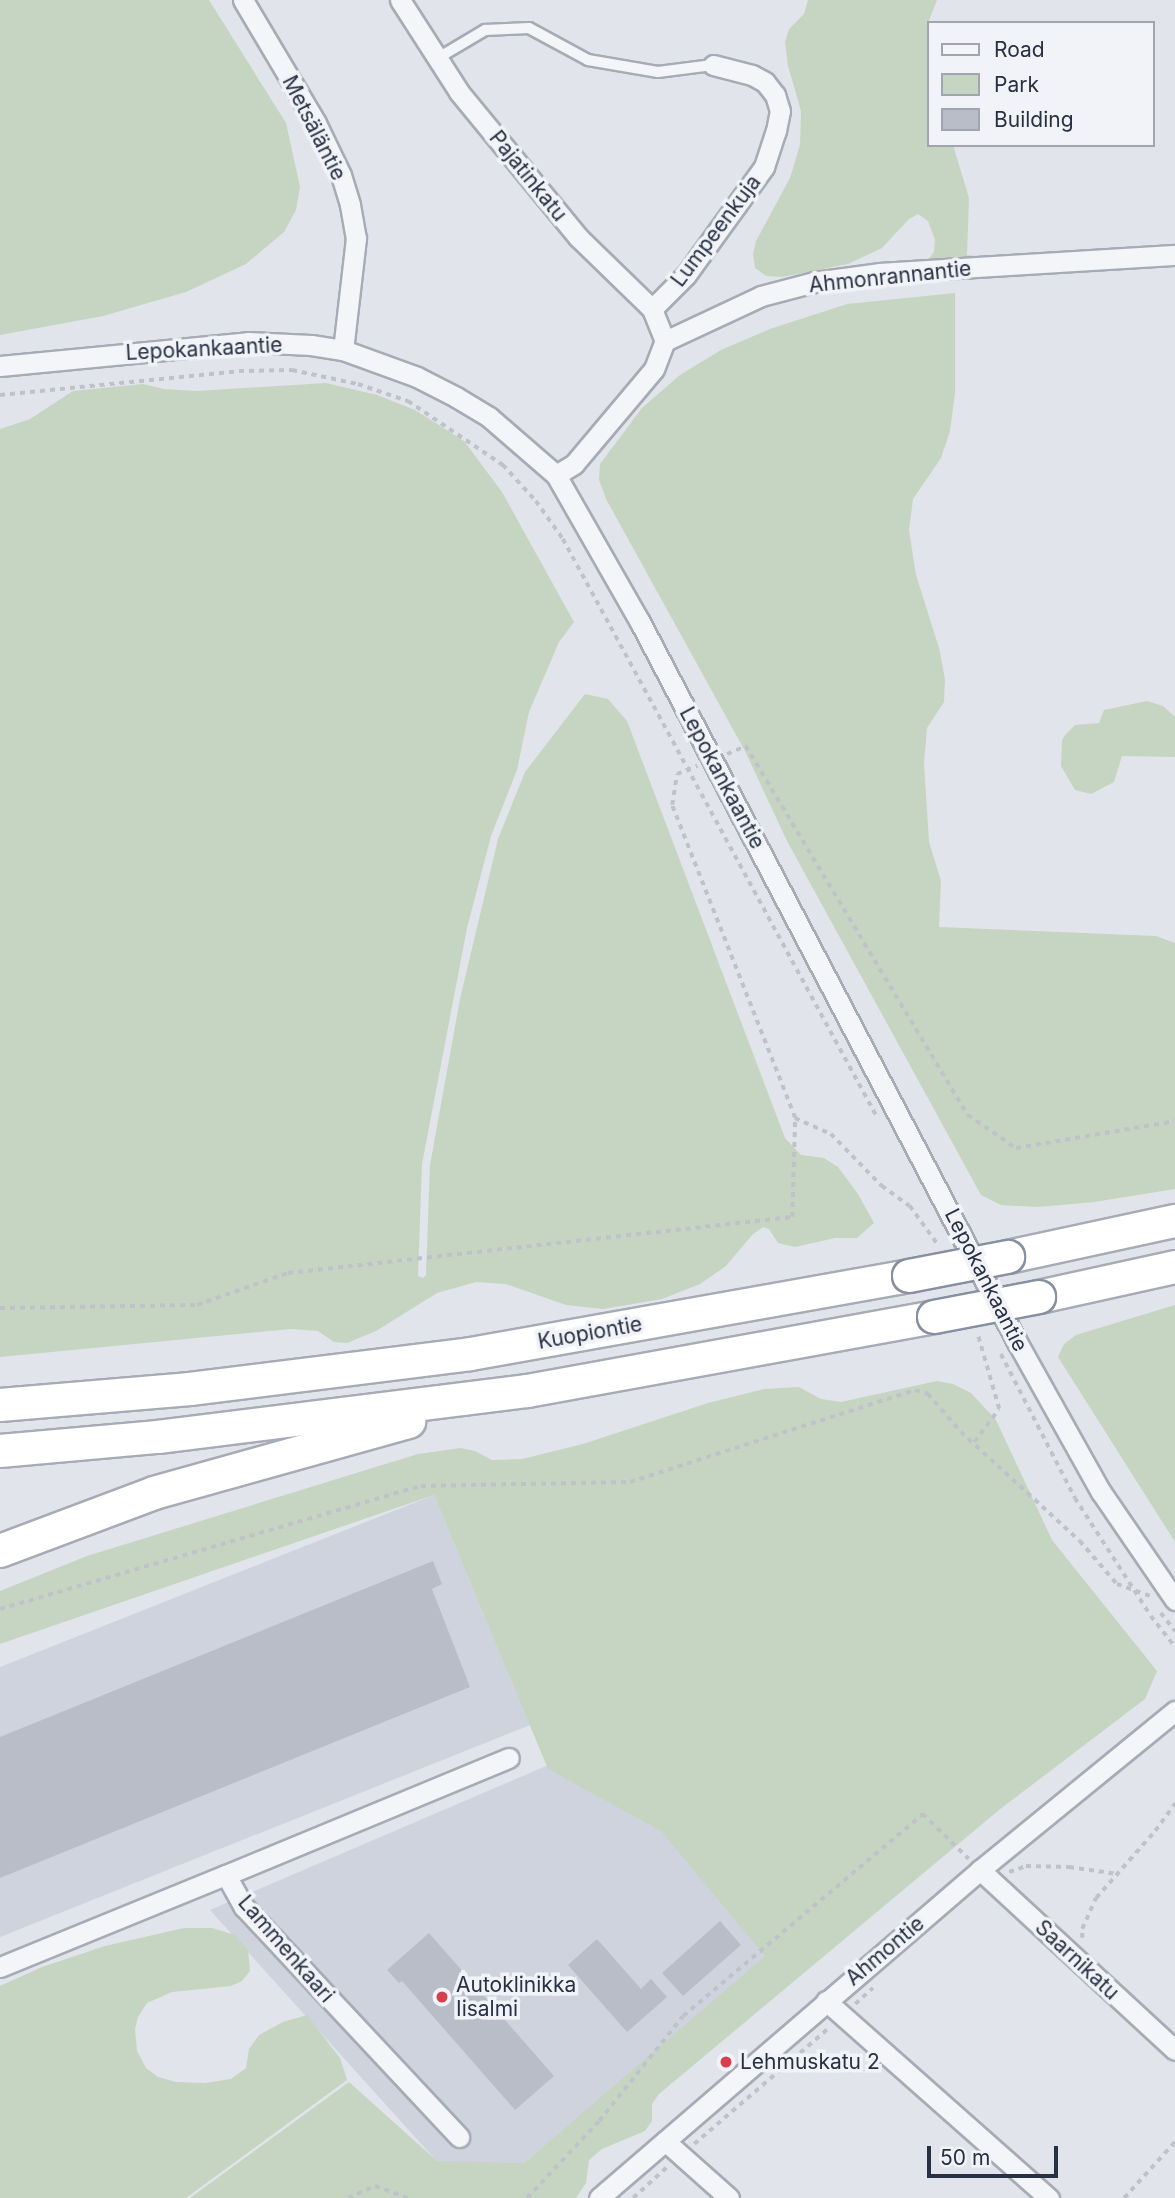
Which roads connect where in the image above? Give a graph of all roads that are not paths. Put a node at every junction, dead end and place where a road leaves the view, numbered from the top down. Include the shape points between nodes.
1 (243, 0) edge
2 (400, 0) edge
3 (438, 58) junction
4 (713, 65) joint
5 (1175, 255) edge
6 (653, 309) junction
7 (665, 341) junction
8 (343, 350) junction
9 (0, 366) edge
10 (556, 475) junction
11 (1175, 1221) edge
12 (1175, 1268) edge
13 (528, 1391) junction
14 (0, 1405) edge
15 (0, 1451) edge
16 (0, 1552) edge
17 (1175, 1600) edge
18 (1175, 1711) edge
19 (509, 1758) dead end
20 (226, 1875) junction
21 (986, 1876) junction
22 (0, 1967) edge
23 (826, 2001) junction
24 (1175, 2050) edge
25 (459, 2137) dead end
26 (665, 2141) junction
27 (599, 2198) edge
28 (729, 2198) edge
29 (1049, 2198) edge

1 - 8 street, Metsäläntie via 316,123 350,205 356,238
2 - 3 street, Pajatinkatu
3 - 4 lane via 485,30 529,28 588,60 658,72
3 - 6 street, Pajatinkatu via 459,92 578,237
4 - 6 street, Lumpeenkuja via 765,82 780,111 776,131 764,167 686,275
5 - 7 street, Ahmonrannantie via 880,273 814,282 761,296
6 - 7 street, Pajatinkatu
7 - 10 street via 654,369 575,464
8 - 9 street, Lepokankaantie via 248,342
8 - 10 street, Lepokankaantie via 456,397 489,417
10 - 17 street, Lepokankaantie via 634,611 1017,1342 1101,1492
11 - 14 highway, Kuopiontie, bridge via 909,1276 471,1354 190,1389
12 - 13 highway, bridge
13 - 15 highway via 158,1437
13 - 16 highway via 153,1493
18 - 21 street, Ahmontie
19 - 20 street
20 - 22 street, Lammenkaari
20 - 25 street, Lammenkaari via 244,1907
21 - 23 street, Ahmontie
21 - 24 street, Saarnikatu
23 - 26 street, Ahmontie
23 - 29 street
26 - 27 street, Ahmontie
26 - 28 street

